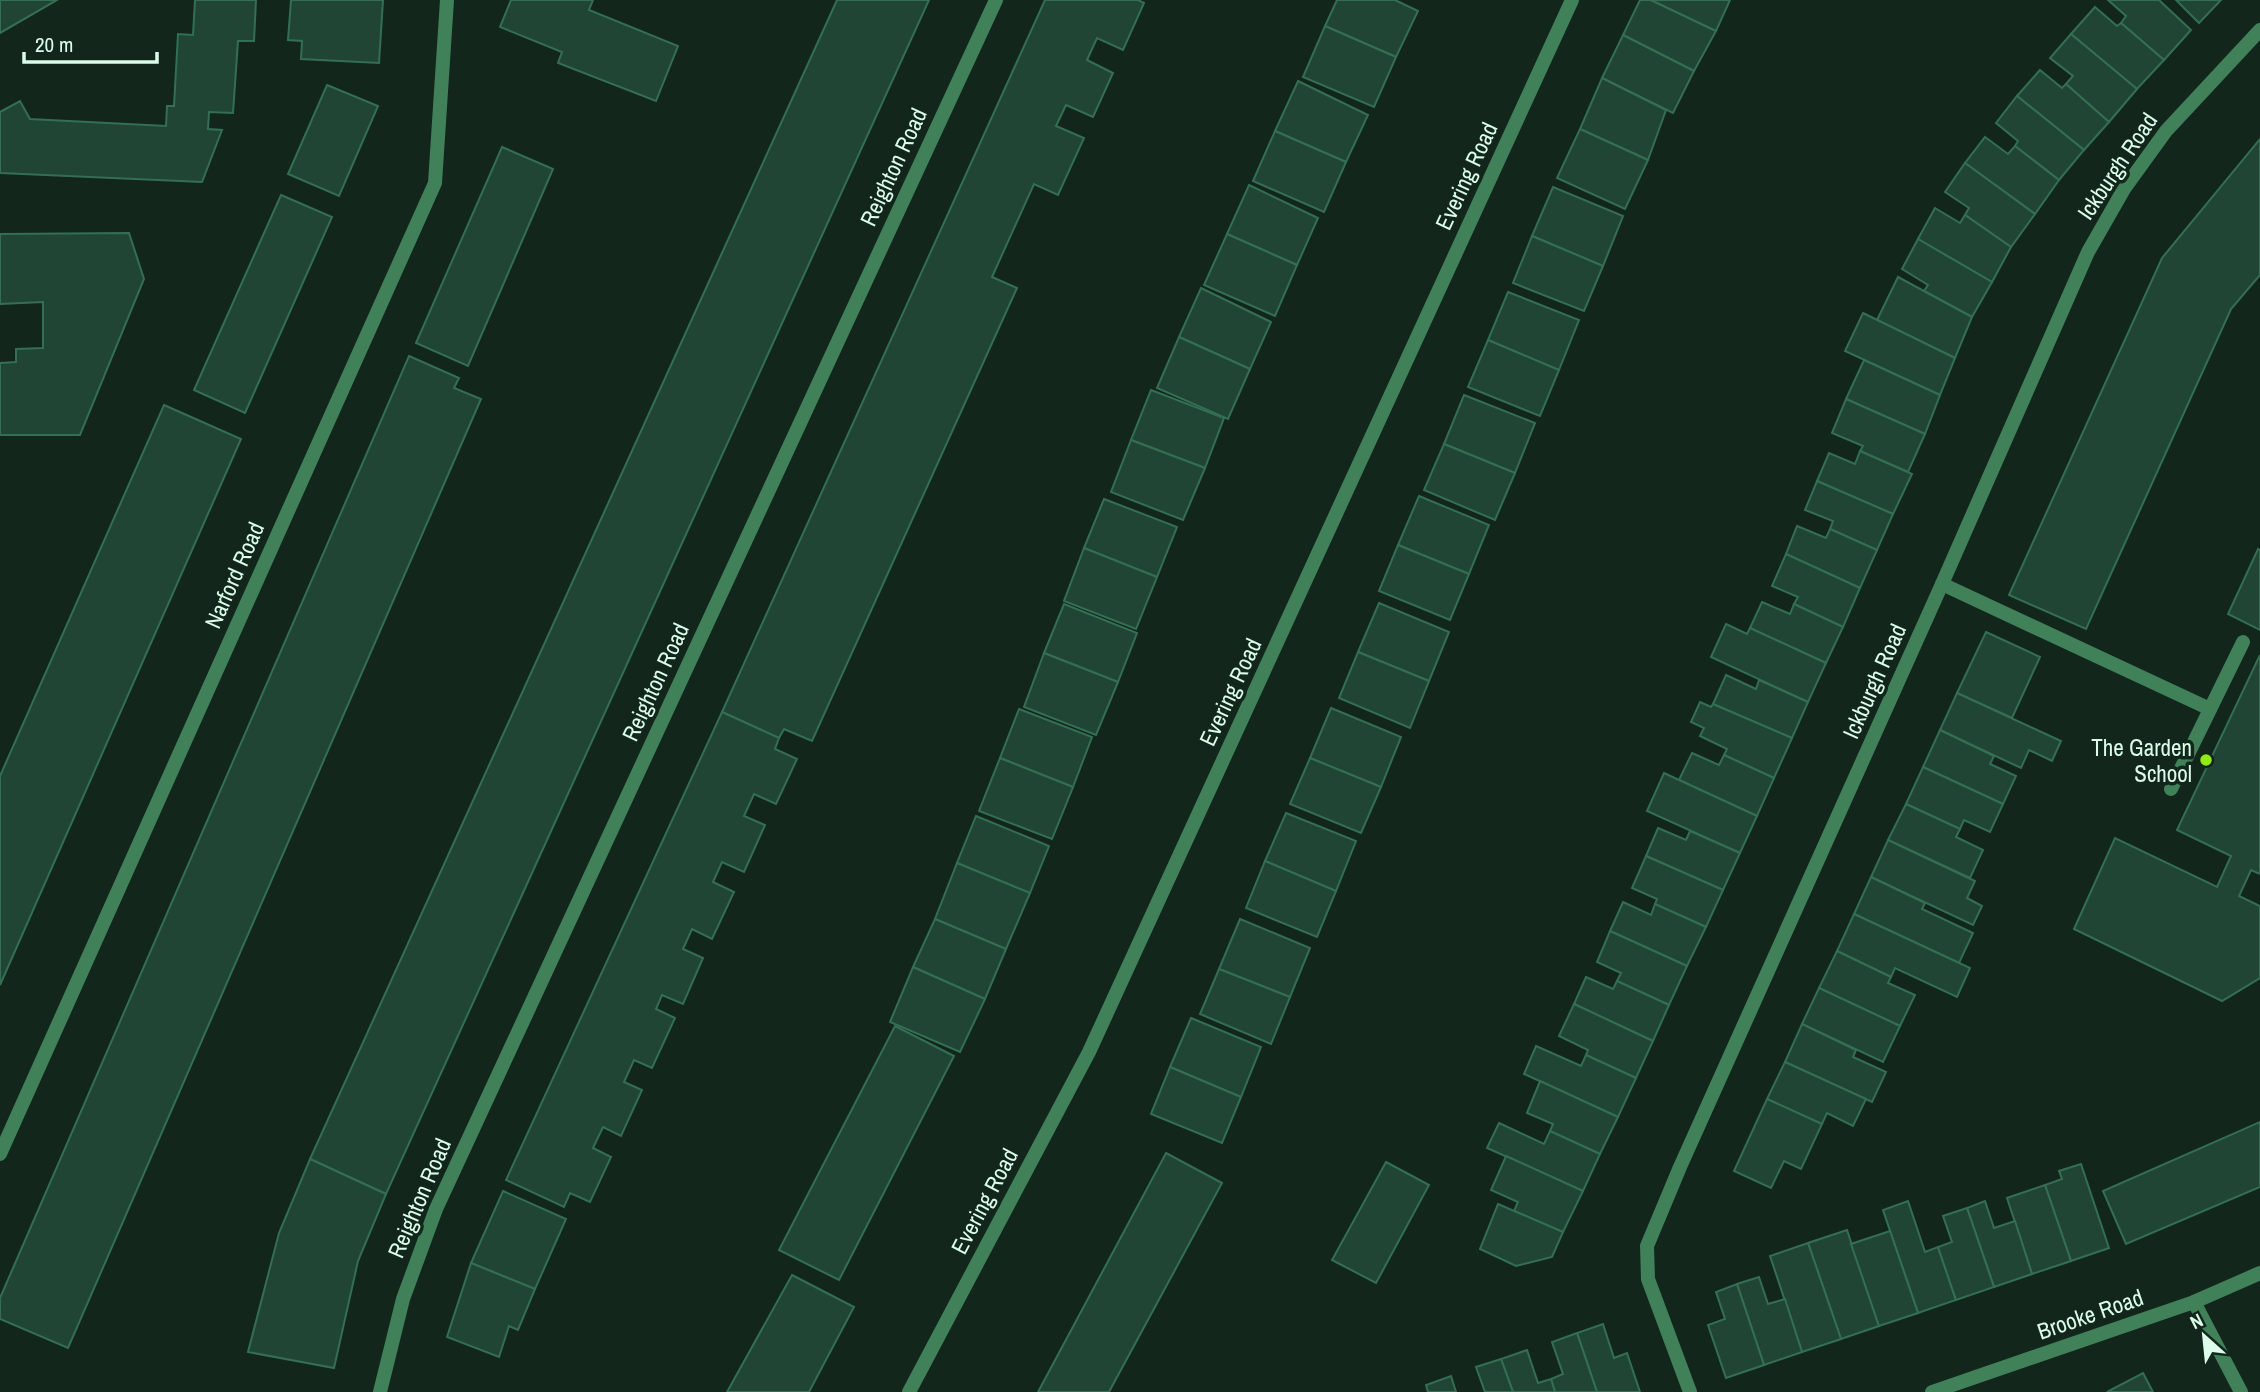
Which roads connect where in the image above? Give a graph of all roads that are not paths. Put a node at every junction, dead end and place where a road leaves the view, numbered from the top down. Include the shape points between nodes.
1 (447, 0) edge
2 (996, 0) edge
3 (1572, 0) edge
4 (2260, 30) edge
5 (1942, 584) junction
6 (2243, 642) dead end
7 (2210, 709) junction
8 (2171, 789) dead end
9 (0, 1154) edge
10 (2260, 1273) edge
11 (2194, 1302) junction
12 (380, 1392) edge
13 (909, 1392) edge
14 (1690, 1392) edge
15 (1932, 1392) edge
16 (2241, 1392) edge

1 - 9 street, Narford Road via 435,183
2 - 12 street, Reighton Road via 436,1209 403,1299
3 - 13 street, Evering Road via 1089,1052
4 - 5 street, Ickburgh Road via 2166,131 2124,189 2088,252
5 - 7 street
5 - 14 street, Ickburgh Road via 1647,1246 1648,1279
6 - 7 street
7 - 8 street
10 - 11 street, Brooke Road
11 - 15 street, Brooke Road
11 - 16 street

